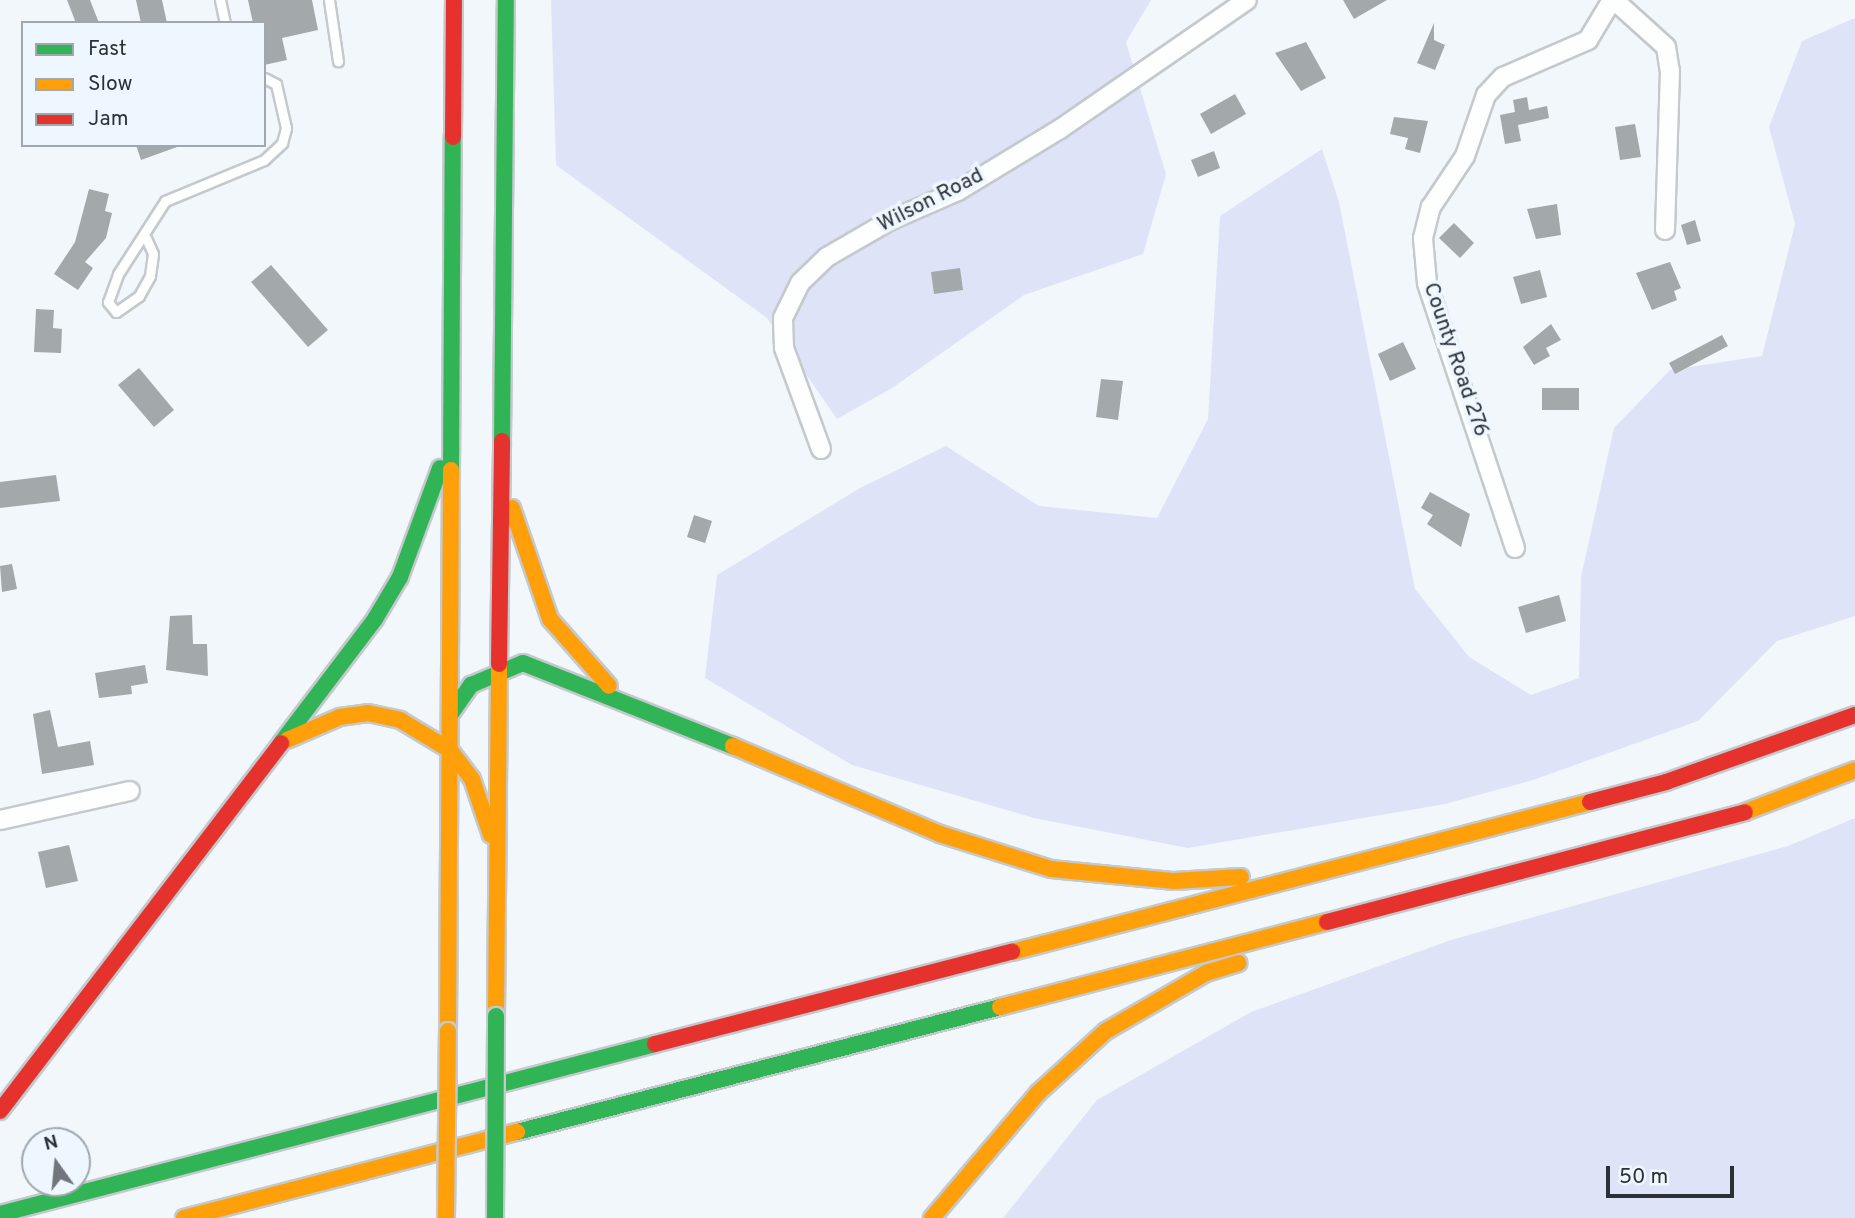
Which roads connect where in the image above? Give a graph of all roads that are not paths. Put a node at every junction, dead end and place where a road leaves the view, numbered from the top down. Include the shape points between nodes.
1 (220, 0) edge
2 (329, 0) edge
3 (454, 0) edge
4 (506, 0) edge
5 (1247, 0) edge
6 (1613, 0) edge
7 (225, 21) edge
8 (338, 61) dead end
9 (266, 79) edge
10 (1665, 230) dead end
11 (146, 237) junction
12 (451, 362) junction
13 (821, 449) dead end
14 (501, 463) junction
15 (1515, 548) dead end
16 (500, 670) junction
17 (626, 700) junction
18 (450, 715) junction
19 (1855, 715) edge
20 (279, 745) junction
21 (450, 750) junction
22 (1855, 771) edge
23 (130, 791) dead end
24 (0, 820) edge
25 (1361, 861) junction
26 (499, 896) junction
27 (1380, 908) junction
28 (0, 1111) edge
29 (0, 1214) edge
30 (184, 1218) edge
31 (446, 1218) edge
32 (495, 1218) edge
33 (932, 1218) edge

1 - 7 lane
2 - 8 lane
3 - 12 highway
4 - 14 highway
5 - 13 street, Wilson Road via 1060,129 958,191 889,221 827,257 800,283 783,318 784,348
6 - 10 street via 1666,47 1671,71
6 - 15 street, County Road 276 via 1588,40 1503,77 1486,95 1465,156 1430,208 1423,237 1427,283
9 - 11 lane via 276,84 286,128 282,143 264,160 165,201
11 - 11 lane via 118,274 108,302 116,312 139,296 150,276 153,254
12 - 18 highway
12 - 20 highway via 440,472 400,577 375,619
14 - 16 highway
14 - 17 highway via 522,547 550,619 596,675
16 - 17 highway via 523,663
16 - 18 highway via 471,685
16 - 26 highway
17 - 25 highway via 940,834 1051,869 1174,881
18 - 21 highway
19 - 25 highway via 1667,782
20 - 21 highway via 314,724 369,713 400,720
20 - 28 highway
21 - 26 highway via 472,779 480,800
21 - 31 highway, bridge
22 - 27 highway via 1742,812
23 - 24 street
25 - 29 highway
26 - 32 highway, bridge
27 - 30 highway
27 - 33 highway via 1206,973 1106,1031 1038,1093

